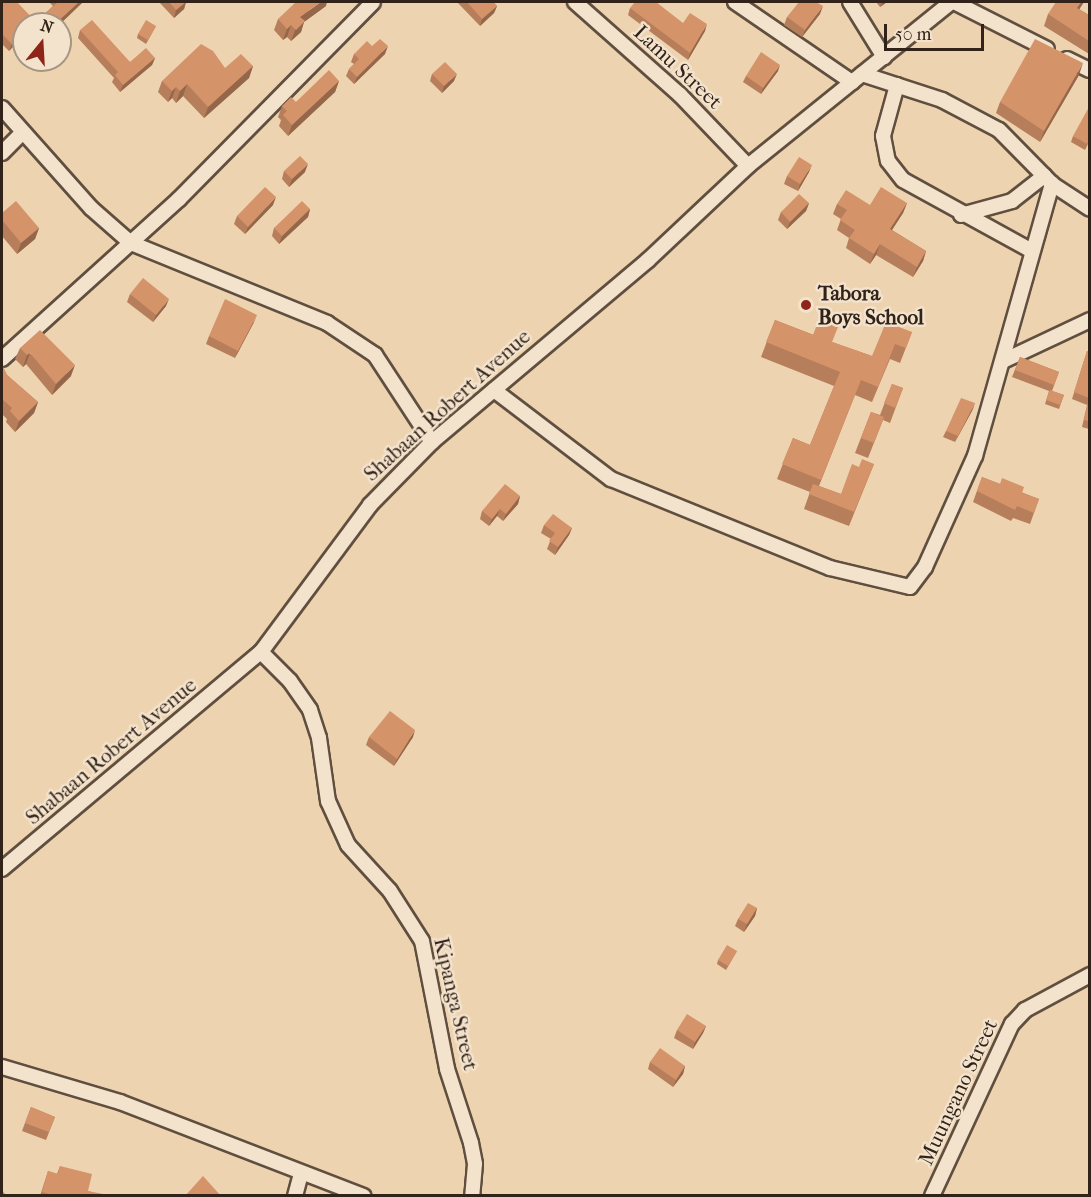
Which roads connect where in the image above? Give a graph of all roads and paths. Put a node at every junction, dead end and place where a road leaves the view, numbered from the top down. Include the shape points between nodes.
1 (373, 2) edge
2 (735, 2) edge
3 (850, 2) edge
4 (953, 2) edge
5 (581, 3) edge
6 (884, 57) junction
7 (1089, 70) edge
8 (857, 78) junction
9 (897, 85) junction
10 (2, 108) edge
11 (21, 134) junction
12 (2, 153) edge
13 (748, 166) junction
14 (1048, 180) junction
15 (1089, 209) edge
16 (961, 215) junction
17 (131, 243) junction
18 (1032, 251) junction
19 (1089, 320) edge
20 (2, 359) edge
21 (1003, 361) junction
22 (494, 390) junction
23 (432, 442) junction
24 (261, 652) junction
25 (2, 869) edge
26 (1089, 975) edge
27 (2, 1067) edge
28 (301, 1174) junction
29 (296, 1196) edge
30 (363, 1196) edge
31 (472, 1196) edge
32 (932, 1196) edge

1 - 17 street via 233,146
2 - 8 street
3 - 6 street
4 - 6 street, Shabaan Robert Avenue
4 - 7 street
5 - 13 street, Lamu Street via 680,95
6 - 8 street, Shabaan Robert Avenue
8 - 9 street
8 - 13 street, Shabaan Robert Avenue
9 - 14 street via 942,100 999,130
9 - 16 street via 883,136 888,161 903,180
10 - 11 street
11 - 12 street
11 - 17 street via 91,208
13 - 22 street, Shabaan Robert Avenue via 648,260
14 - 15 street
14 - 16 street via 1012,201
14 - 18 street
16 - 18 street
17 - 20 street
17 - 23 street via 351,336 389,371
18 - 21 street
19 - 21 street
21 - 22 street via 975,456 925,567 910,587 830,568 611,479
22 - 23 street, Shabaan Robert Avenue
23 - 24 street, Shabaan Robert Avenue via 370,505
24 - 25 street, Shabaan Robert Avenue
24 - 31 street, Kipanga Street via 290,681 310,710 319,738 328,801 348,844 390,891 422,941 447,1068 471,1143 475,1164
26 - 32 street, Muungano Street via 1025,1010 1012,1024
27 - 28 street via 120,1102
28 - 29 street
28 - 30 street

